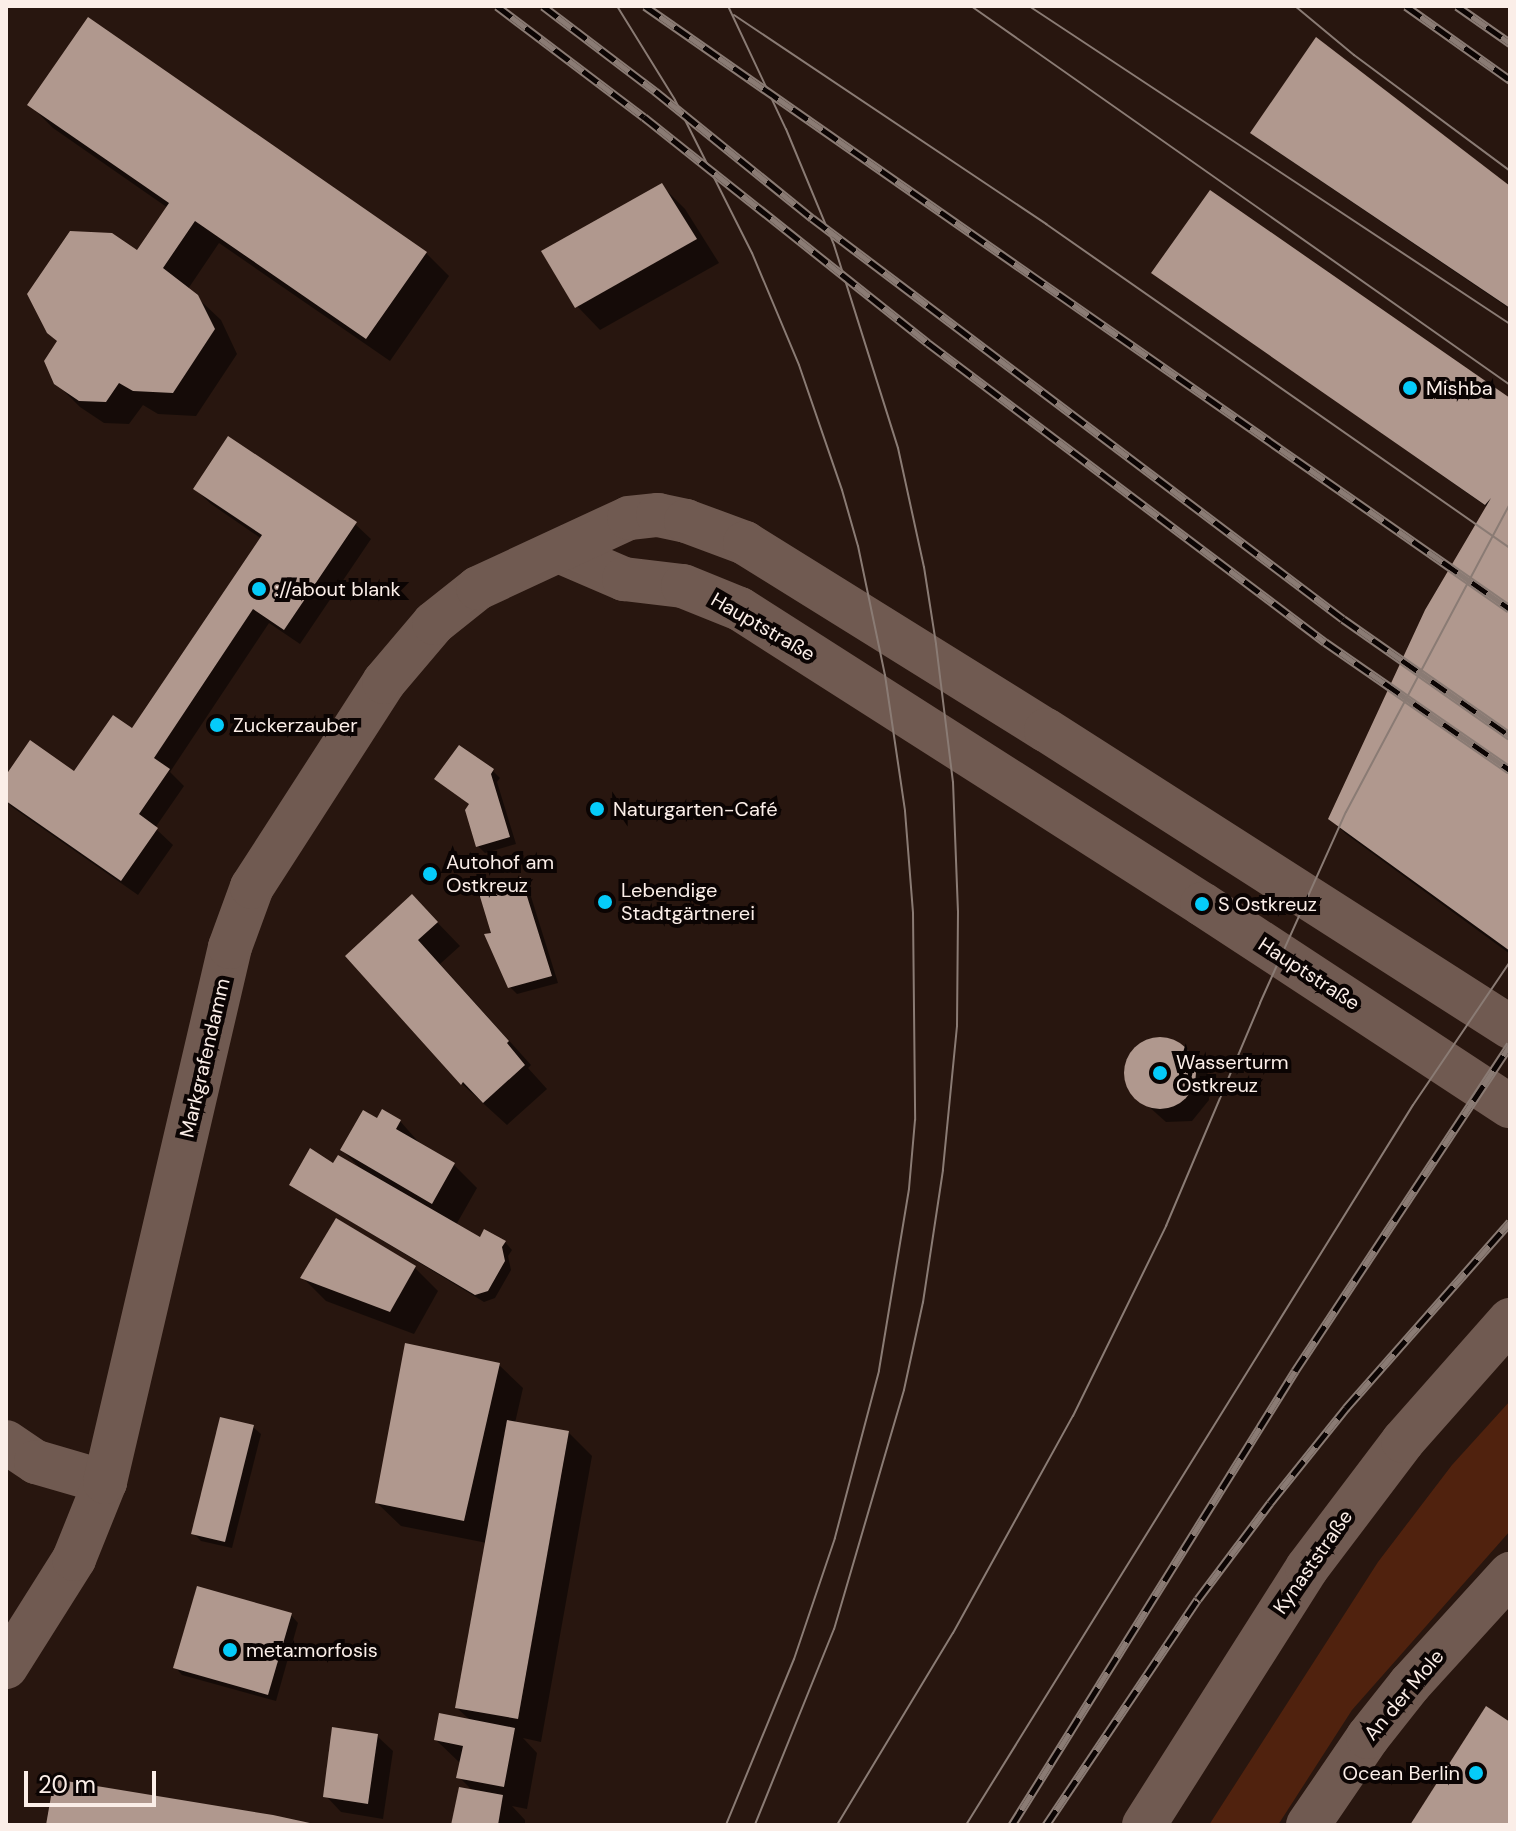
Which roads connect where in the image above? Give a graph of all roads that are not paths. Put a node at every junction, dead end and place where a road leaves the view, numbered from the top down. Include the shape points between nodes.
1 (561, 552) junction
2 (1510, 1027) edge
3 (1510, 1106) edge
4 (1510, 1320) edge
5 (6, 1442) edge
6 (105, 1482) junction
7 (1510, 1574) edge
8 (6, 1667) edge
9 (1144, 1825) edge
10 (1308, 1825) edge

1 - 2 main road via 629,518 658,515 745,543
1 - 3 main road, Hauptstraße via 624,579 683,586 740,609
1 - 6 main road, Markgrafendamm via 478,588 413,644 252,887 230,947
4 - 9 main road, Kynaststraße via 1403,1441 1307,1568
5 - 6 main road via 36,1462
6 - 8 main road, Markgrafendamm via 74,1559
7 - 10 main road, An der Mole via 1402,1695

